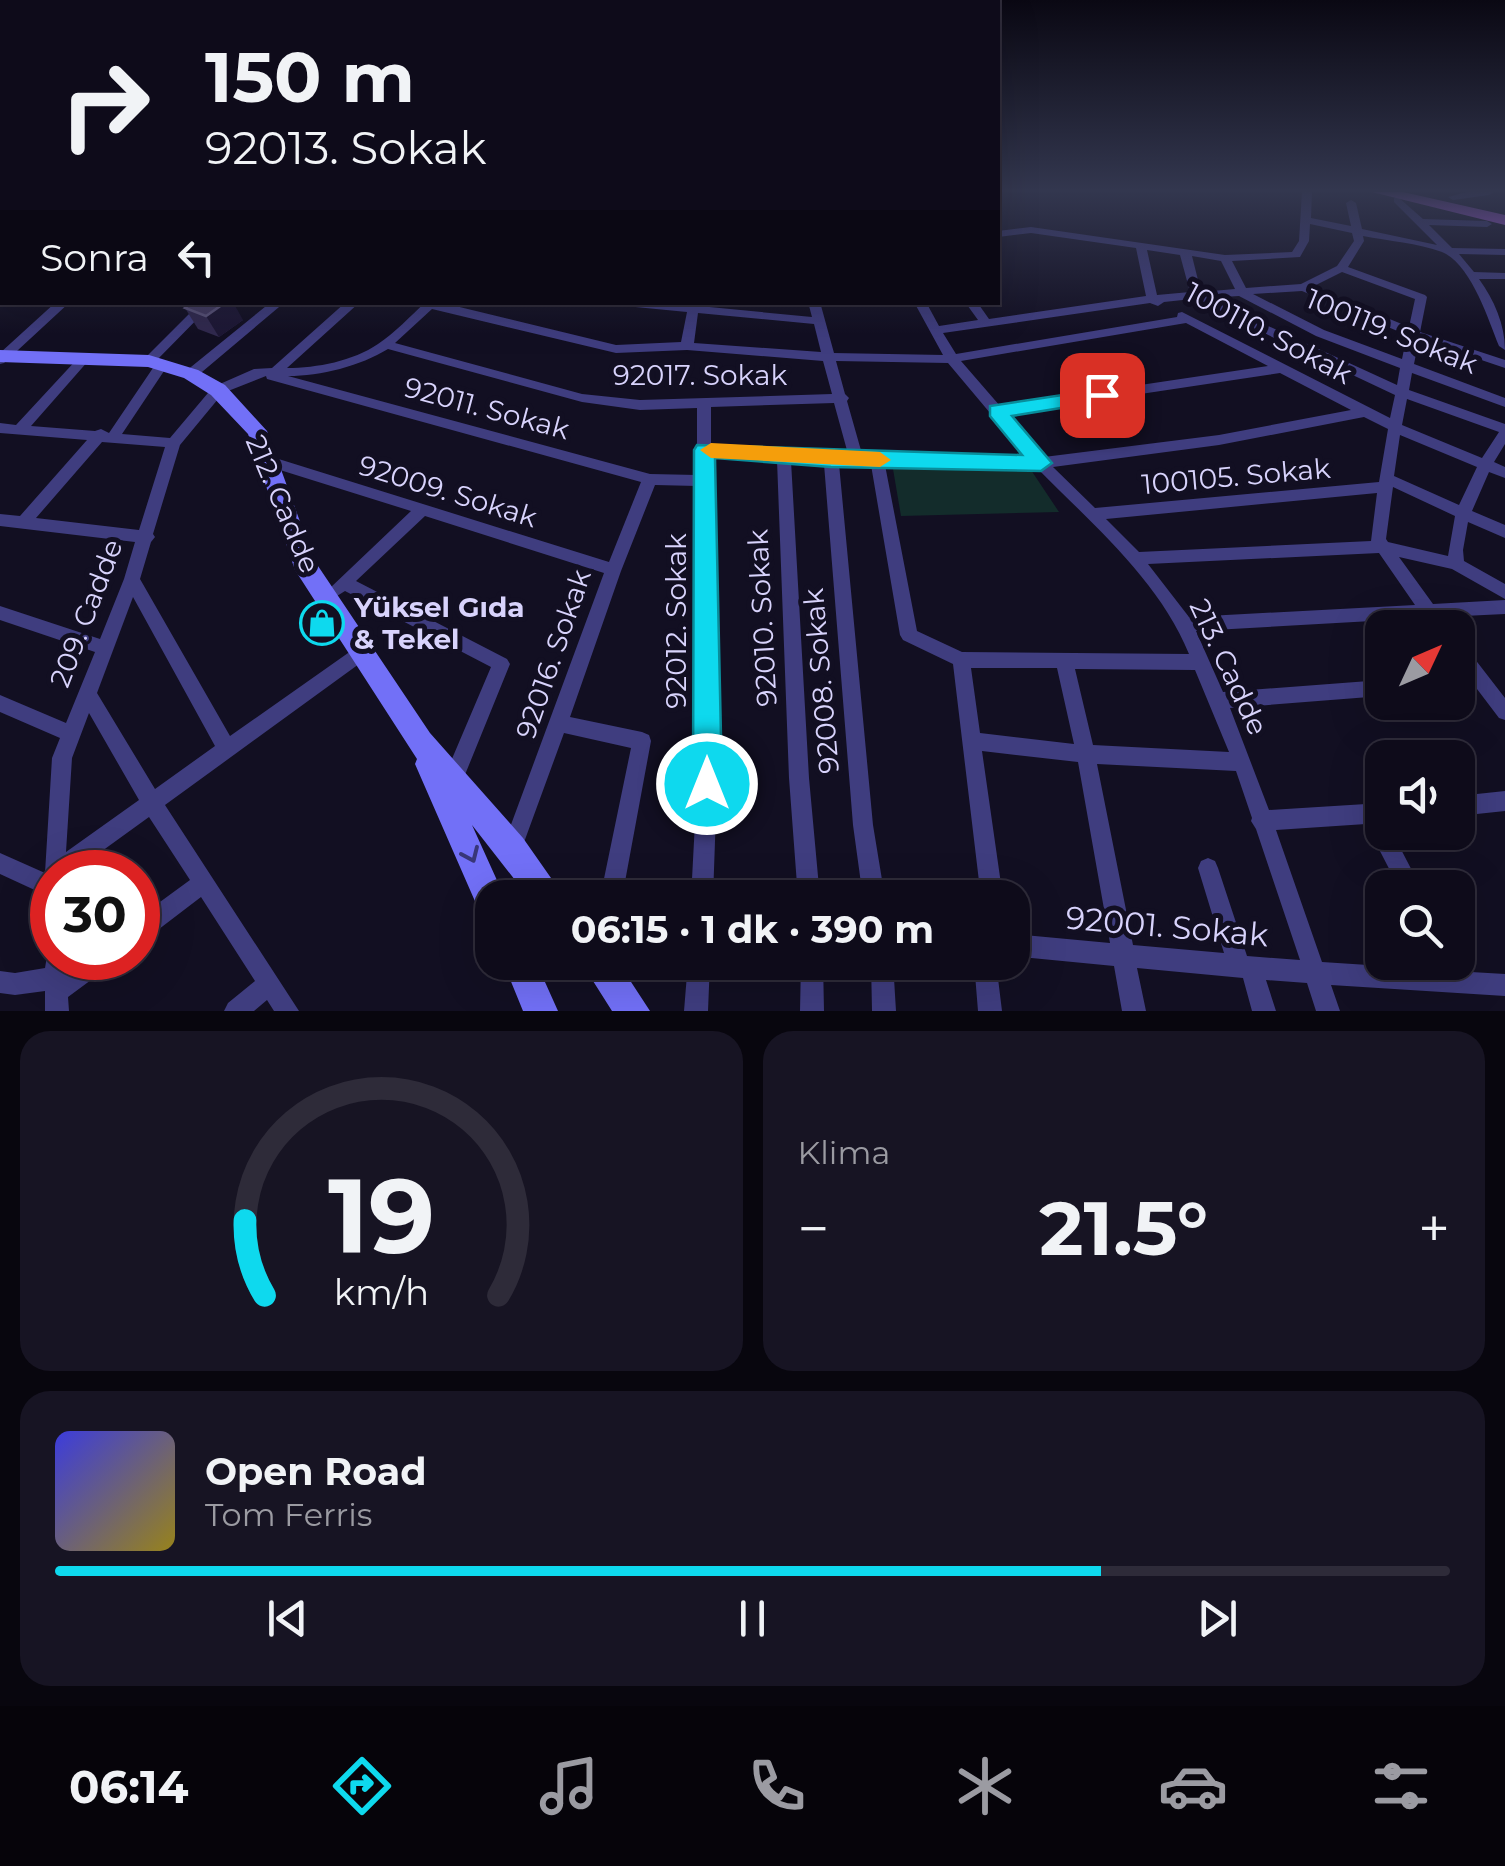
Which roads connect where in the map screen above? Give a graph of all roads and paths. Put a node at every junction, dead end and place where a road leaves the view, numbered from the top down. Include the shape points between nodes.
1 (1094, 239) edge
2 (1304, 239) edge
3 (1359, 239) edge
4 (1398, 239) edge
5 (1439, 239) edge
6 (1141, 246) junction
7 (1450, 251) junction
8 (1185, 252) junction
9 (1505, 252) edge
10 (1225, 258) junction
11 (1342, 268) junction
12 (1471, 275) junction
13 (1505, 276) edge
14 (1303, 287) junction
15 (1242, 294) junction
16 (1197, 298) junction
17 (1152, 299) junction
18 (61, 305) edge
19 (205, 305) edge
20 (276, 305) edge
21 (351, 305) edge
22 (431, 305) edge
23 (436, 305) edge
24 (815, 305) edge
25 (922, 305) edge
26 (973, 305) edge
27 (694, 306) edge
28 (1490, 311) junction
29 (1505, 313) edge
30 (1187, 319) junction
31 (818, 320) junction
32 (985, 322) junction
33 (935, 330) junction
34 (1412, 333) junction
35 (1504, 342) edge
36 (386, 345) junction
37 (687, 346) junction
38 (2, 357) edge
39 (829, 357) junction
40 (952, 359) junction
41 (83, 360) junction
42 (155, 363) junction
43 (1505, 364) edge
44 (1406, 367) junction
45 (278, 369) junction
46 (1278, 369) junction
47 (259, 372) junction
48 (192, 374) junction
49 (218, 390) junction
50 (1402, 392) junction
51 (842, 398) junction
52 (704, 403) junction
53 (1505, 403) edge
54 (997, 411) junction
55 (1365, 412) junction
56 (1395, 427) junction
57 (0, 428) edge
58 (20, 429) junction
59 (1505, 433) edge
60 (108, 435) junction
61 (173, 443) junction
62 (704, 450) junction
63 (784, 456) junction
64 (831, 459) junction
65 (856, 459) junction
66 (877, 460) junction
67 (270, 461) junction
68 (1041, 463) junction
69 (1484, 464) junction
70 (1505, 474) edge
71 (650, 479) junction
72 (705, 481) junction
73 (1385, 482) junction
74 (422, 510) junction
75 (1093, 514) junction
76 (1465, 515) junction
77 (0, 520) edge
78 (23, 522) junction
79 (1505, 532) edge
80 (147, 537) junction
81 (1383, 547) junction
82 (1135, 558) junction
83 (1456, 564) junction
84 (611, 569) junction
85 (132, 579) junction
86 (344, 583) junction
87 (1505, 592) edge
88 (326, 599) junction
89 (1505, 607) edge
90 (1428, 610) edge
91 (1448, 610) edge
92 (0, 613) edge
93 (1365, 614) edge
94 (1185, 624) junction
95 (105, 648) junction
96 (364, 652) junction
97 (961, 660) junction
98 (1064, 661) junction
99 (1202, 662) junction
100 (1475, 674) edge
101 (1475, 681) edge
102 (1480, 681) junction
103 (1365, 689) edge
104 (87, 693) junction
105 (1219, 701) junction
106 (0, 704) edge
107 (1505, 712) edge
108 (560, 724) junction
109 (72, 734) junction
110 (972, 741) junction
111 (420, 742) junction
112 (227, 750) junction
113 (1086, 754) junction
114 (1244, 762) junction
115 (453, 780) junction
116 (1505, 801) edge
117 (152, 803) junction
118 (1475, 804) edge
119 (1365, 815) edge
120 (1261, 820) junction
121 (512, 848) junction
122 (57, 850) edge
123 (87, 850) edge
124 (0, 863) edge
125 (1208, 868) dead end
126 (30, 877) edge
127 (481, 880) edge
128 (536, 880) edge
129 (614, 880) edge
130 (703, 880) edge
131 (808, 880) edge
132 (871, 880) edge
133 (990, 880) edge
134 (204, 882) junction
135 (160, 915) edge
136 (1030, 946) edge
137 (1121, 953) junction
138 (1245, 966) junction
139 (1314, 973) junction
140 (527, 980) edge
141 (610, 980) edge
142 (697, 980) edge
143 (812, 980) edge
144 (883, 980) edge
145 (987, 980) edge
146 (1463, 980) edge
147 (0, 982) edge
148 (56, 984) edge
149 (269, 984) junction
150 (1465, 984) junction
151 (1505, 985) edge
152 (236, 1011) edge
153 (288, 1011) edge
154 (540, 1011) edge
155 (633, 1011) edge
156 (696, 1011) edge
157 (812, 1011) edge
158 (884, 1011) edge
159 (990, 1011) edge
160 (1134, 1011) edge
161 (1264, 1011) edge
162 (1328, 1011) edge

1 - 6 street
2 - 10 street, 100110. Sokak via 1296,255
3 - 11 street
4 - 7 street
5 - 7 street
6 - 8 street, 100110. Sokak
6 - 17 street, 100110. Sokak
7 - 9 street
7 - 12 street
8 - 10 street, 100110. Sokak
8 - 16 street
10 - 15 street
11 - 14 street
11 - 34 street via 1421,296
12 - 13 street
12 - 28 street
14 - 15 street
14 - 34 street
15 - 16 street
15 - 44 street, 100119. Sokak
16 - 17 street
16 - 50 street
17 - 30 street, 100110. Sokak
17 - 32 street
18 - 38 street
19 - 42 street
20 - 48 street
21 - 45 street
22 - 36 street
23 - 37 street via 616,349
24 - 31 street
25 - 33 street, 213. Cadde
26 - 32 street
27 - 31 street
27 - 37 street
28 - 29 street
28 - 35 street
30 - 40 street
30 - 46 street, 100110. Sokak
31 - 39 street
32 - 33 street
33 - 40 street, 213. Cadde
34 - 43 street
34 - 44 street
36 - 45 street via 344,365
36 - 52 street, 92017. Sokak via 582,398
37 - 39 street
38 - 41 street, 212. Cadde
39 - 40 street
39 - 51 street
40 - 54 street, 213. Cadde
41 - 42 street, 212. Cadde
41 - 58 street
42 - 48 street, 212. Cadde
42 - 60 street
44 - 50 street
44 - 53 street, 100119. Sokak
45 - 47 street
46 - 54 street
46 - 55 street, 100110. Sokak
47 - 49 street
47 - 71 street, 92011. Sokak
48 - 49 street, 212. Cadde
49 - 61 street, 209. Cadde
49 - 67 street, 212. Cadde via 257,431
50 - 56 street
50 - 59 street
51 - 52 street, 92017. Sokak
51 - 65 street
52 - 62 street, 92012. Sokak
54 - 68 street, 213. Cadde
55 - 56 street, 100110. Sokak
55 - 68 street
56 - 69 street, 100110. Sokak
56 - 73 street
57 - 58 street
58 - 60 street
59 - 69 street
60 - 61 street
60 - 78 street
61 - 80 street, 209. Cadde
62 - 63 street
62 - 72 street, 92012. Sokak
63 - 64 street
63 - 131 street, 92010. Sokak
64 - 65 street
64 - 132 street, 92008. Sokak
65 - 66 street
66 - 68 street
66 - 97 street via 910,635
67 - 74 street, 92009. Sokak
67 - 88 street, 212. Cadde via 303,563
68 - 75 street, 213. Cadde
69 - 70 street, 100110. Sokak
69 - 76 street
71 - 72 street, 92011. Sokak
71 - 84 street, 92016. Sokak
72 - 130 street, 92012. Sokak
73 - 75 street, 100105. Sokak
73 - 76 street
73 - 81 street via 1378,540
74 - 84 street, 92009. Sokak
74 - 86 street
75 - 82 street, 213. Cadde
76 - 79 street
76 - 83 street via 1452,546
77 - 78 street
78 - 80 street
80 - 85 street, 209. Cadde
81 - 82 street
81 - 83 street
81 - 90 street
82 - 94 street, 213. Cadde
83 - 87 street
84 - 108 street, 92016. Sokak
85 - 95 street, 209. Cadde
85 - 112 street
86 - 88 street
86 - 115 street via 501,664
88 - 96 street, 212. Cadde
89 - 91 street
92 - 95 street
93 - 94 street
94 - 99 street, 213. Cadde
95 - 104 street, 209. Cadde
96 - 111 street, 212. Cadde
96 - 112 street
97 - 98 street
97 - 110 street
98 - 99 street
98 - 113 street
99 - 105 street, 213. Cadde
100 - 102 street
101 - 102 street
102 - 107 street
103 - 105 street
104 - 109 street, 209. Cadde
104 - 117 street
105 - 114 street, 213. Cadde
106 - 109 street
108 - 121 street, 92016. Sokak
108 - 129 street via 642,741
109 - 122 street, 209. Cadde via 62,758
110 - 113 street
110 - 133 street
111 - 115 street, 212. Cadde
111 -> 127 street
112 - 117 street
113 - 114 street
113 - 137 street
114 - 120 street, 213. Cadde
115 - 121 street, 212. Cadde
116 - 118 street
117 - 123 street
117 - 134 street
119 - 120 street
120 - 139 street, 213. Cadde
121 - 128 street, 212. Cadde
124 - 126 street
125 - 138 street
134 - 135 street
134 - 149 street
136 - 137 street, 92001. Sokak
137 - 138 street, 92001. Sokak
137 - 160 street
138 - 139 street, 92001. Sokak
138 - 161 street
139 - 150 street, 92001. Sokak
139 - 162 street, 213. Cadde
140 - 154 street
141 - 155 street
142 - 156 street
143 - 157 street
144 - 158 street
145 - 159 street
146 - 150 street
147 - 148 street
149 - 152 street
149 - 153 street
150 - 151 street, 92001. Sokak

